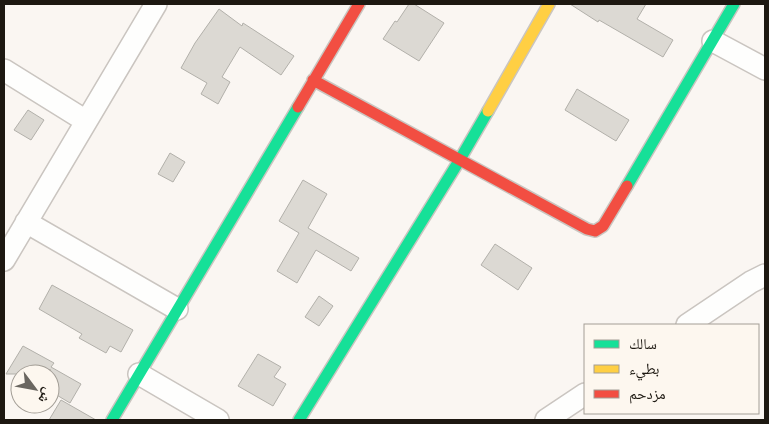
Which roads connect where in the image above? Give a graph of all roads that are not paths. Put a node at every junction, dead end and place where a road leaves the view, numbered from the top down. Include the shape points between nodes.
1 (156, 4) edge
2 (359, 4) edge
3 (549, 4) edge
4 (734, 4) edge
5 (713, 41) junction
6 (765, 69) edge
7 (4, 70) edge
8 (313, 80) junction
9 (86, 121) junction
10 (459, 160) junction
11 (26, 222) junction
12 (4, 260) edge
13 (765, 275) edge
14 (177, 310) junction
15 (688, 324) edge
16 (139, 374) junction
17 (584, 395) edge
18 (112, 420) edge
19 (218, 420) edge
20 (298, 420) edge
21 (546, 420) edge

1 - 9 street
2 - 8 street
3 - 10 street
4 - 5 street
5 - 6 street
5 - 10 street via 603,226 595,231
7 - 9 street
8 - 10 street
8 - 14 street
9 - 11 street
10 - 20 street
11 - 12 street
11 - 14 street
13 - 15 street
14 - 16 street
16 - 18 street
16 - 19 street
17 - 21 street

